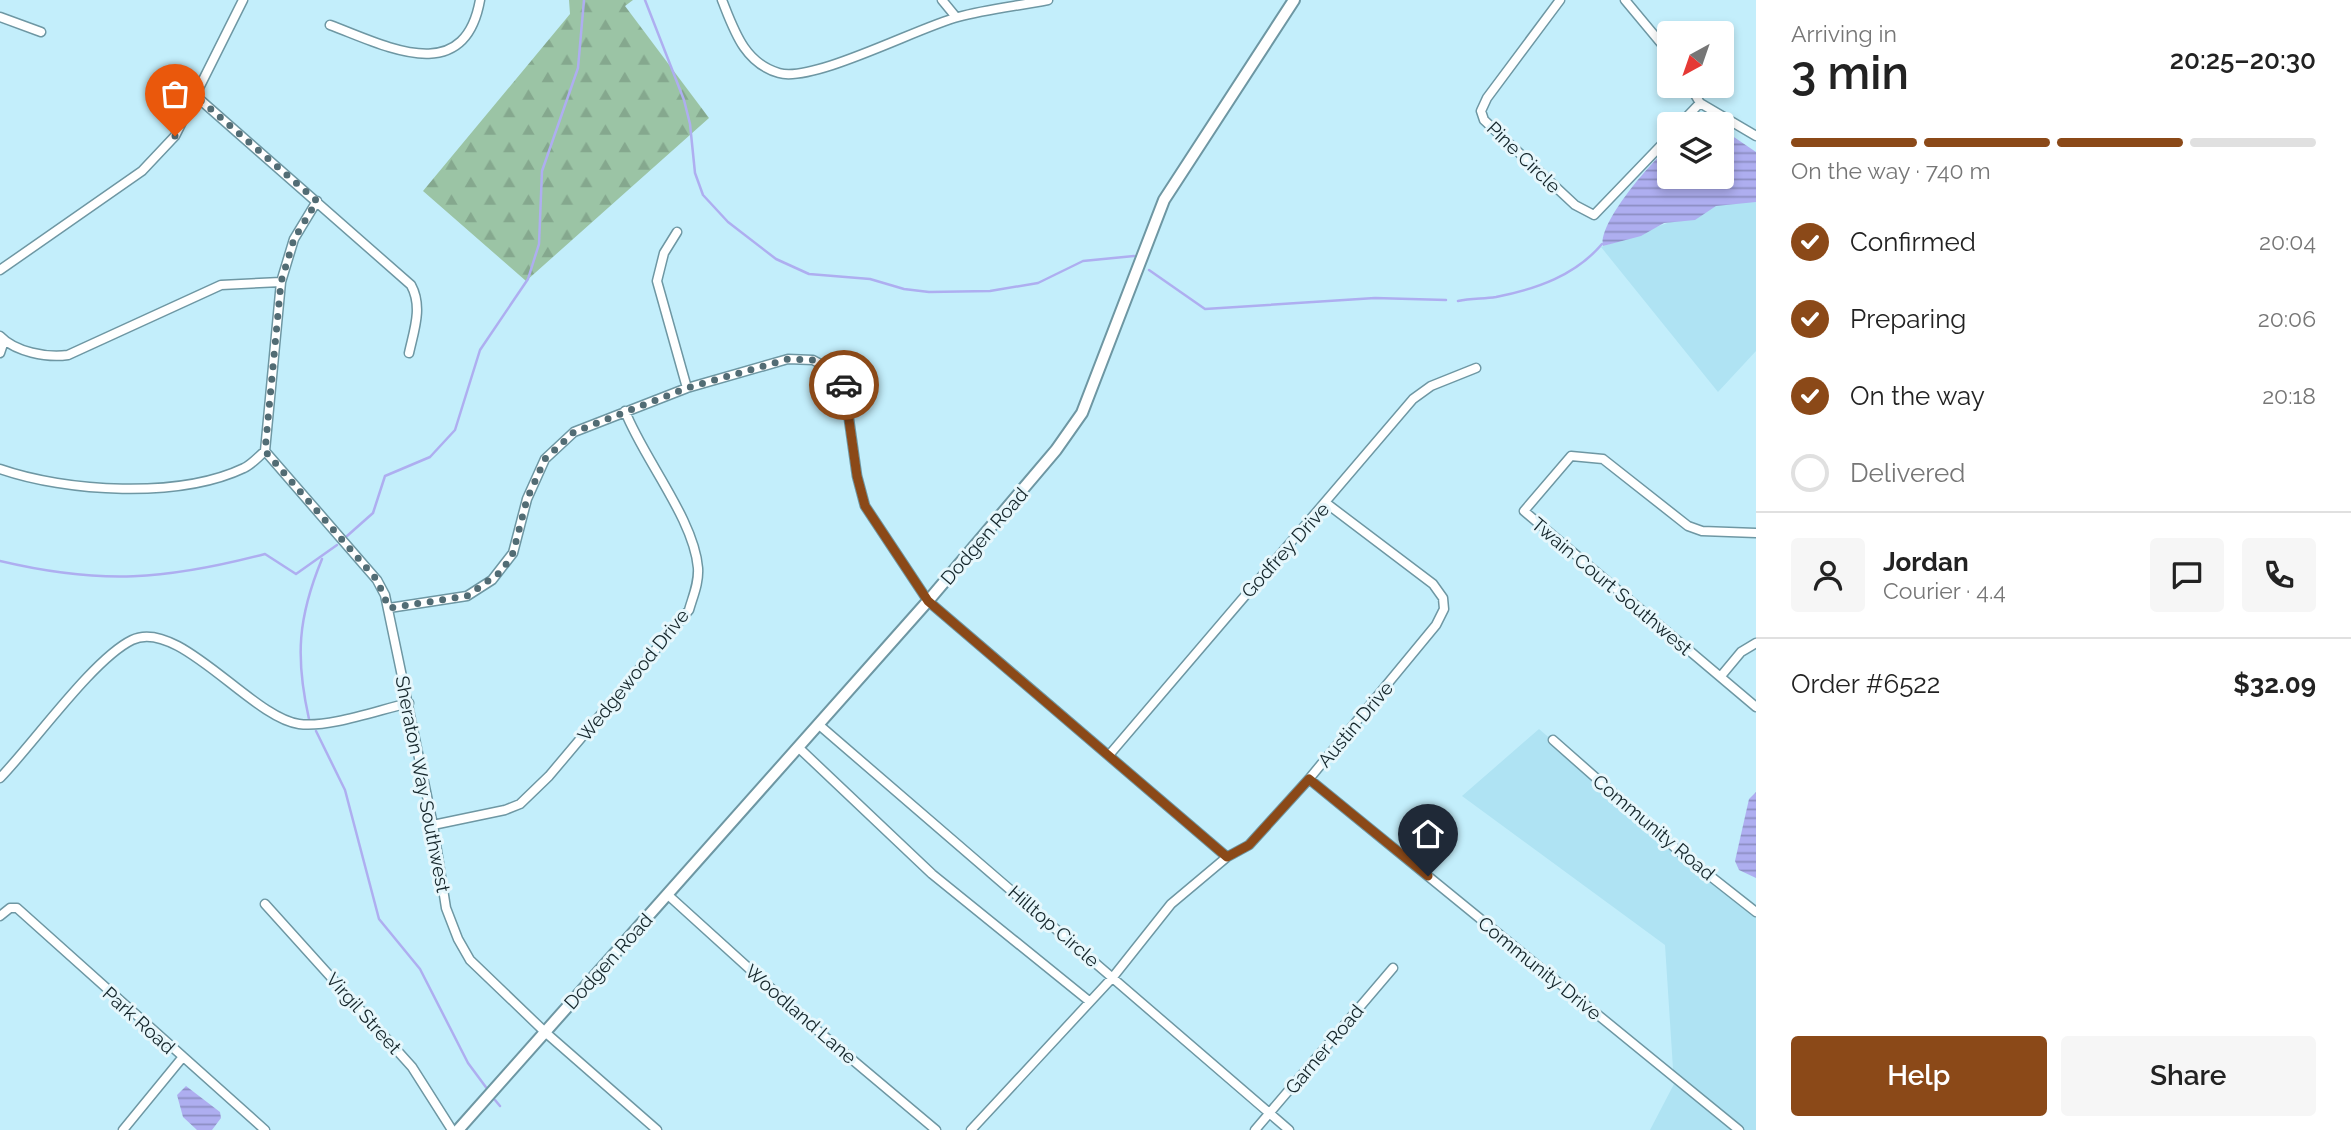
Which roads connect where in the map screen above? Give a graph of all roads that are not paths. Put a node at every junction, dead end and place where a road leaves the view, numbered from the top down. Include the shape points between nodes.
1 (243, 0) edge
2 (480, 0) edge
3 (722, 0) edge
4 (942, 0) edge
5 (1048, 0) edge
6 (1294, 0) edge
7 (1560, 0) edge
8 (1625, 0) edge
9 (0, 17) edge
10 (956, 17) junction
11 (330, 25) dead end
12 (41, 32) dead end
13 (1657, 38) edge
14 (197, 97) junction
15 (1697, 98) edge
16 (1700, 103) junction
17 (1691, 112) edge
18 (1756, 136) edge
19 (1657, 150) edge
20 (317, 201) junction
21 (677, 232) dead end
22 (0, 270) edge
23 (281, 282) junction
24 (2, 339) edge
25 (0, 353) edge
26 (409, 353) dead end
27 (1476, 368) dead end
28 (687, 388) junction
29 (625, 411) junction
30 (265, 451) junction
31 (0, 469) edge
32 (1326, 503) junction
33 (1756, 533) edge
34 (928, 601) junction
35 (389, 608) junction
36 (1756, 643) edge
37 (1721, 677) junction
38 (409, 703) junction
39 (1756, 707) edge
40 (818, 724) junction
41 (1553, 740) dead end
42 (799, 748) junction
43 (1110, 754) junction
44 (0, 778) edge
45 (1309, 779) junction
46 (433, 825) junction
47 (1227, 857) junction
48 (668, 895) junction
49 (265, 904) dead end
50 (1756, 912) edge
51 (0, 916) edge
52 (1393, 968) dead end
53 (1113, 977) junction
54 (1089, 1001) junction
55 (545, 1032) junction
56 (182, 1058) junction
57 (1270, 1113) junction
58 (123, 1130) edge
59 (265, 1130) edge
60 (452, 1130) edge
61 (458, 1130) edge
62 (657, 1130) edge
63 (936, 1130) edge
64 (971, 1130) edge
65 (1255, 1130) edge
66 (1289, 1130) edge
67 (1739, 1130) edge

1 - 14 street
2 - 11 street via 477,15 454,46 429,56
3 - 10 street via 738,42 761,66 782,74 827,67
4 - 10 street
5 - 10 street
6 - 34 street, Dodgen Road via 1164,200 1083,413 1020,495
7 - 19 street, Pine Circle via 1487,98 1481,111 1484,120 1575,205 1594,215
8 - 13 street
9 - 12 street
14 - 20 street
14 - 22 street via 175,136 142,171
15 - 16 street
16 - 17 street
16 - 18 street
20 - 23 street via 294,239
20 - 26 street via 411,285 418,297 418,312
21 - 28 street via 664,253 657,281
23 - 24 street via 221,285 68,355 54,357
23 - 30 street
24 - 25 street
27 - 32 street, Godfrey Drive via 1431,386 1413,399
28 - 29 street
28 - 34 street via 801,357 826,367 844,384 865,506
29 - 35 street via 574,432 545,459 527,499 513,553 492,580 467,596
29 - 46 street, Wedgewood Drive via 695,552 697,587 689,610 532,793 505,810
30 - 31 street via 246,468 198,482 138,489 37,480
30 - 35 street, Sheraton Way Southwest via 377,580
32 - 43 street, Godfrey Drive
32 - 45 street, Austin Drive via 1433,584 1443,598 1444,610
33 - 37 street, Twain Court Southwest via 1702,531 1688,526 1596,457 1571,456 1524,511
34 - 40 street, Dodgen Road
34 - 43 street
35 - 38 street, Sheraton Way Southwest
36 - 37 street via 1741,652
37 - 39 street, Twain Court Southwest
38 - 44 street via 316,724 294,723 243,694 179,647 152,637 135,638 79,689
38 - 46 street, Sheraton Way Southwest
40 - 42 street, Dodgen Road
40 - 53 street, Hilltop Circle
41 - 50 street, Community Road
42 - 48 street, Dodgen Road
42 - 54 street via 932,874
43 - 47 street
45 - 47 street, Austin Drive via 1249,845
45 - 67 street, Community Drive
46 - 55 street, Sheraton Way Southwest via 446,908 458,940 470,960
47 - 53 street, Austin Drive via 1171,904
48 - 55 street, Dodgen Road
48 - 63 street, Woodland Lane
49 - 60 street, Virgil Street via 412,1067
51 - 56 street, Park Road via 17,908
52 - 57 street, Garner Road
53 - 54 street, Austin Drive
53 - 57 street, Hilltop Circle
54 - 64 street, Austin Drive
55 - 61 street, Dodgen Road
55 - 62 street, Sheraton Way Southwest
56 - 58 street
56 - 59 street, Park Road
57 - 65 street, Garner Road
57 - 66 street, Hilltop Circle

